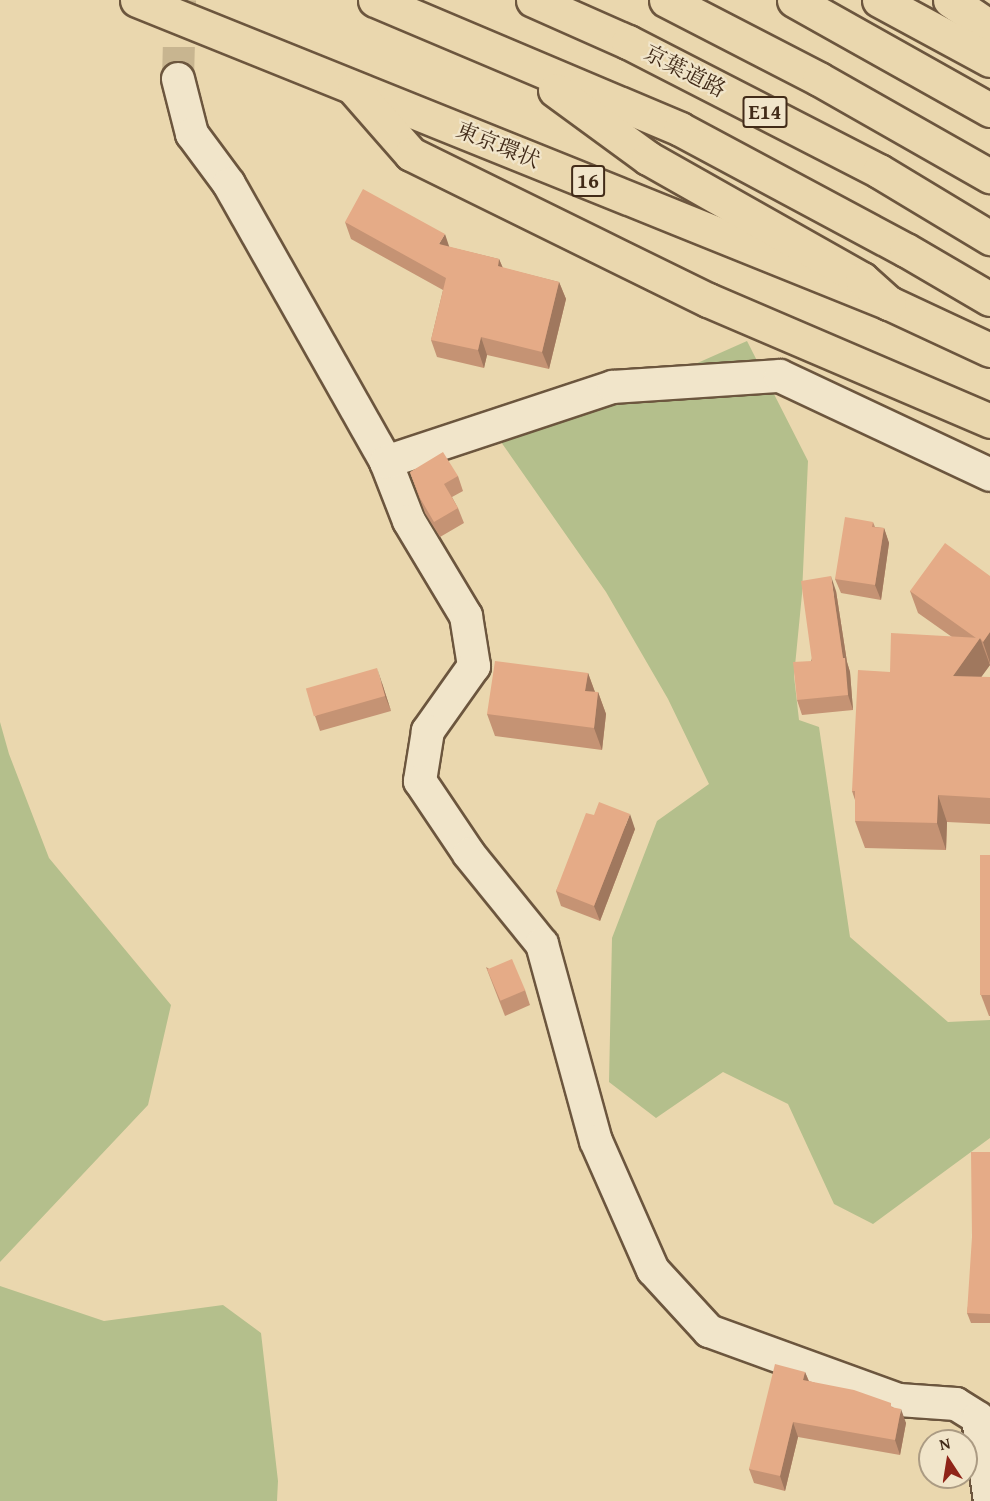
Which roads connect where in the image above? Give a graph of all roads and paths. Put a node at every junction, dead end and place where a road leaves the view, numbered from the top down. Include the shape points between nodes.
1 (137, 0) edge
2 (375, 0) edge
3 (534, 0) edge
4 (666, 0) edge
5 (794, 0) edge
6 (879, 0) edge
7 (950, 0) edge
8 (990, 27) edge
9 (513, 58) junction
10 (990, 60) edge
11 (178, 79) tunnel mouth
12 (351, 85) junction
13 (990, 110) edge
14 (990, 176) edge
15 (990, 238) edge
16 (990, 299) edge
17 (889, 303) junction
18 (990, 350) edge
19 (990, 421) edge
20 (386, 462) junction
21 (990, 474) edge
22 (990, 1501) edge

1 - 12 highway, 東京環状 / 16
2 - 9 highway
3 - 15 highway, 京葉道路 / E14 via 628,42 868,165
4 - 14 highway, E14 via 819,79
5 - 13 highway
6 - 10 highway
7 - 8 highway
9 - 16 highway via 680,129
9 - 17 highway via 648,158 862,279
11 - 20 street via 192,134 229,184
12 - 17 highway, 東京環状 / 16
12 - 19 highway via 411,154 708,300
17 - 18 highway, 東京環状 / 16
20 - 21 street via 613,387 780,376
20 - 22 street via 409,521 466,616 474,666 428,731 420,781 469,854 542,944 597,1141 653,1270 709,1332 899,1400 956,1404 978,1418

